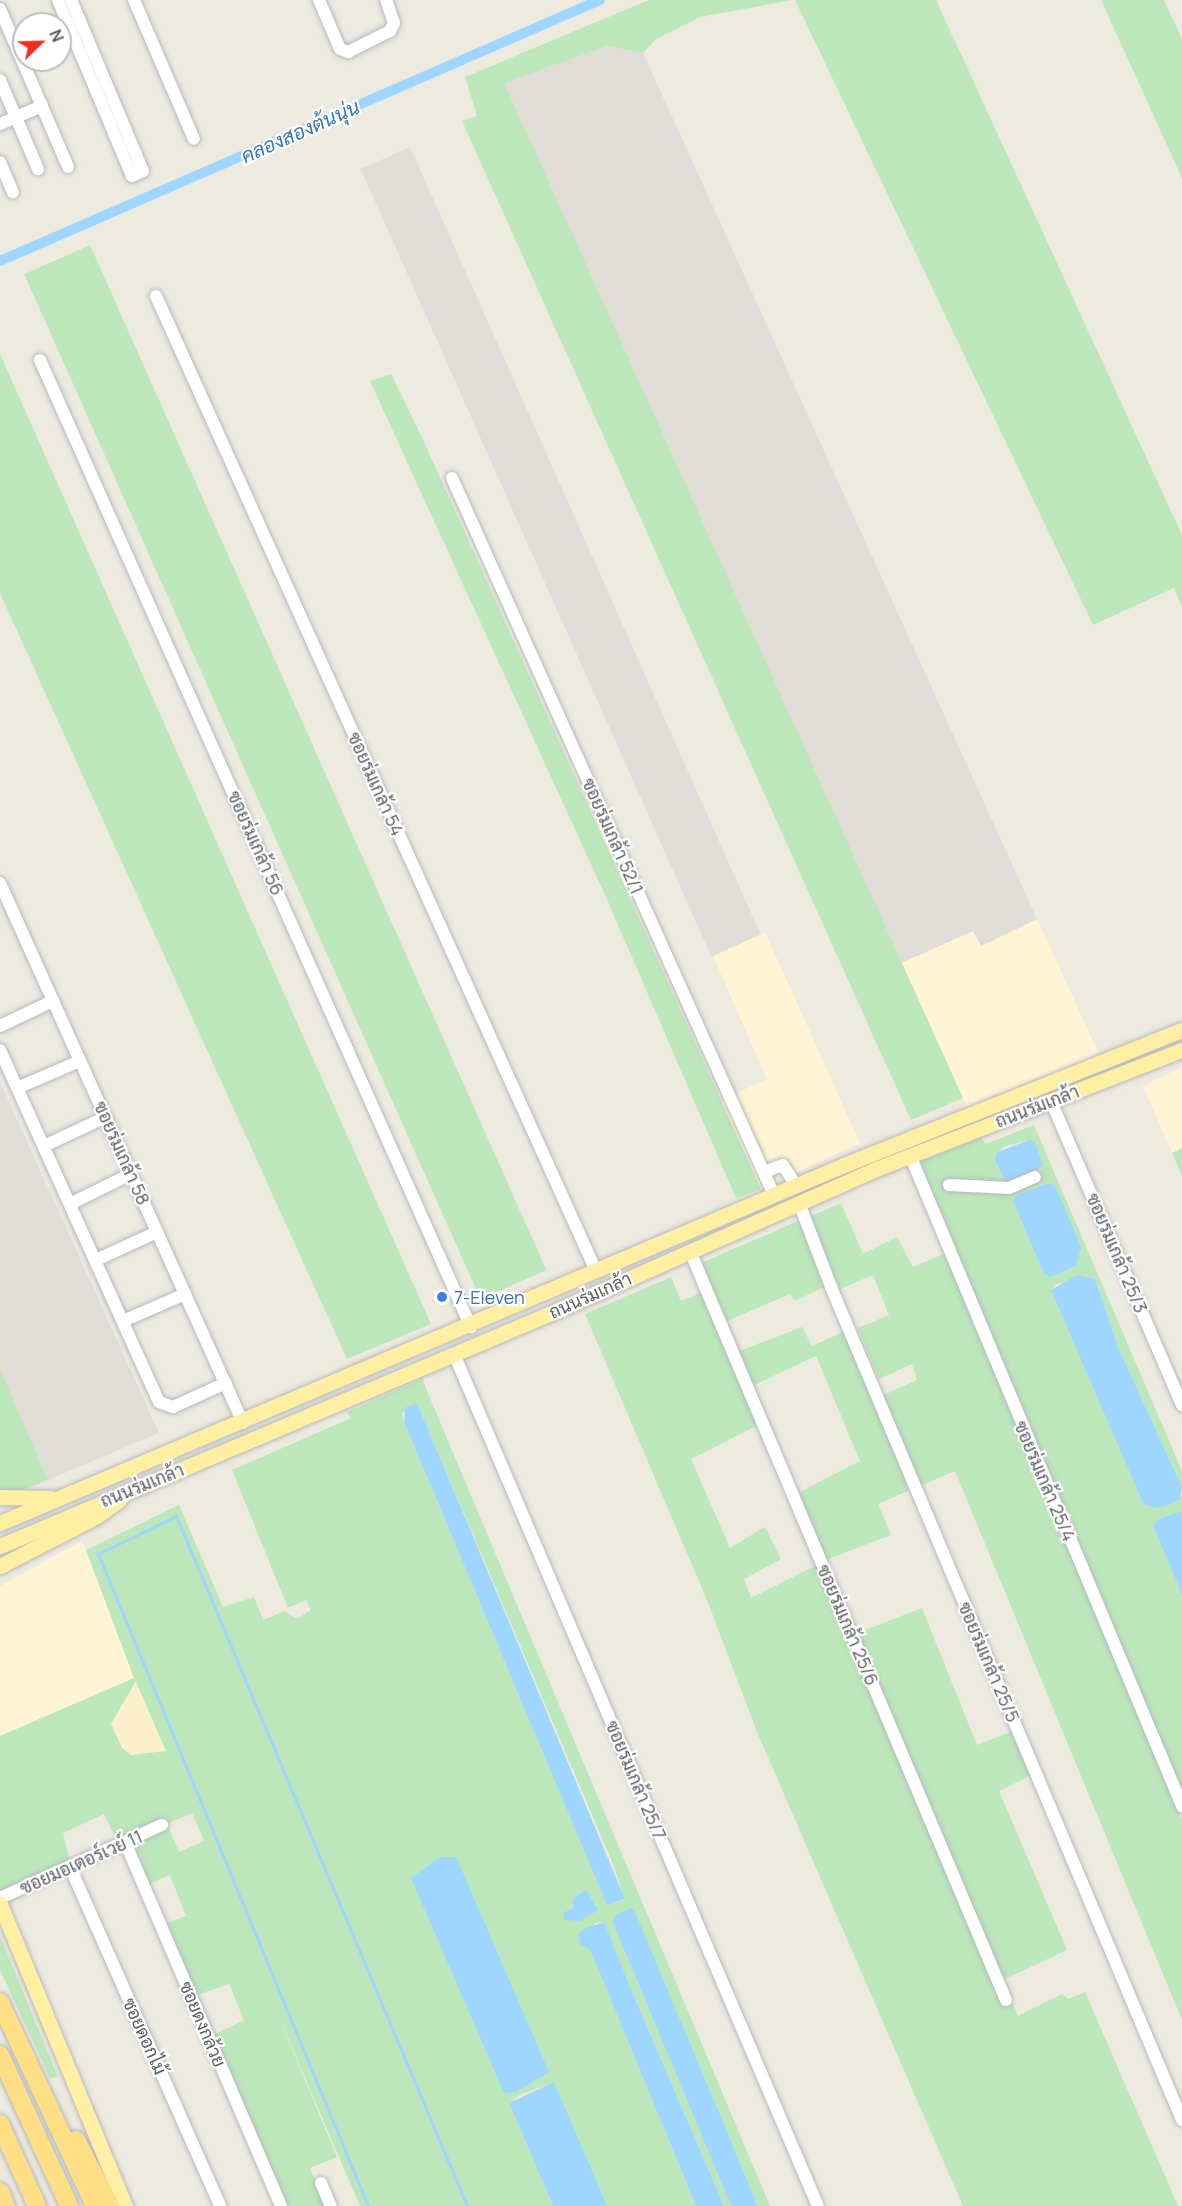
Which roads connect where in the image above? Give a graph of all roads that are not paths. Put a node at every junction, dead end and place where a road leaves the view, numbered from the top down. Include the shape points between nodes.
1 (58, 0) edge
2 (71, 0) edge
3 (134, 0) edge
4 (319, 0) edge
5 (386, 0) edge
6 (0, 9) edge
7 (0, 80) edge
8 (42, 106) junction
9 (16, 117) junction
10 (0, 124) edge
11 (194, 139) dead end
12 (0, 162) edge
13 (68, 167) dead end
14 (38, 169) dead end
15 (13, 192) dead end
16 (156, 296) dead end
17 (40, 360) dead end
18 (452, 478) dead end
19 (1, 887) edge
20 (53, 1001) junction
21 (0, 1026) edge
22 (1182, 1030) edge
23 (0, 1050) edge
24 (1182, 1050) edge
25 (80, 1061) junction
26 (17, 1088) junction
27 (1051, 1101) junction
28 (106, 1117) junction
29 (44, 1146) junction
30 (910, 1155) junction
31 (764, 1172) junction
32 (131, 1174) junction
33 (1035, 1177) dead end
34 (949, 1185) dead end
35 (796, 1186) junction
36 (774, 1195) junction
37 (799, 1203) junction
38 (70, 1204) junction
39 (158, 1232) junction
40 (690, 1251) junction
41 (96, 1260) junction
42 (596, 1272) junction
43 (185, 1294) junction
44 (123, 1321) junction
45 (471, 1326) junction
46 (454, 1354) junction
47 (226, 1383) junction
48 (1182, 1405) edge
49 (243, 1422) junction
50 (138, 1485) junction
51 (0, 1497) edge
52 (58, 1498) junction
53 (0, 1523) edge
54 (0, 1546) edge
55 (37, 1548) junction
56 (0, 1566) edge
57 (0, 1575) edge
58 (1182, 1806) edge
59 (162, 1825) dead end
60 (125, 1842) junction
61 (70, 1867) junction
62 (0, 1898) edge
63 (0, 1904) edge
64 (1006, 2000) dead end
65 (0, 2002) edge
66 (24, 2054) junction
67 (0, 2055) edge
68 (1182, 2120) edge
69 (0, 2124) edge
70 (321, 2183) dead end
71 (0, 2192) edge
72 (6, 2206) edge
73 (37, 2206) edge
74 (69, 2206) edge
75 (94, 2206) edge
76 (110, 2206) edge
77 (126, 2206) edge
78 (220, 2206) edge
79 (281, 2206) edge
80 (331, 2206) edge
81 (818, 2206) edge

1 - 2 street via 132,176 143,171
3 - 11 street
4 - 5 street via 340,49 348,52 390,31 393,23
6 - 8 street
7 - 9 street
8 - 9 street
8 - 13 street
9 - 10 street
9 - 14 street
12 - 15 street
16 - 42 street, ซอยร่มเกล้า 54
17 - 45 street, ซอยร่มเกล้า 56
18 - 31 street, ซอยร่มเกล้า 52/1
19 - 20 street, ซอยร่มเกล้า 58
20 - 21 street
20 - 25 street, ซอยร่มเกล้า 58
22 - 35 main road, ถนนร่มเกล้า
23 - 26 street
24 - 27 main road, ถนนร่มเกล้า
25 - 26 street
25 - 28 street, ซอยร่มเกล้า 58
26 - 29 street
27 - 30 main road, ถนนร่มเกล้า
27 - 48 street, ซอยร่มเกล้า 25/3
28 - 29 street
28 - 32 street, ซอยร่มเกล้า 58
29 - 38 street
30 - 37 main road, ถนนร่มเกล้า
30 - 58 street, ซอยร่มเกล้า 25/4
31 - 35 street via 783,1165
31 - 36 street, ซอยร่มเกล้า 52/1
32 - 38 street
32 - 39 street, ซอยร่มเกล้า 58
33 - 34 street via 1009,1188
35 - 36 main road, ถนนร่มเกล้า
36 - 42 main road, ถนนร่มเกล้า
37 - 40 main road, ถนนร่มเกล้า
37 - 68 street, ซอยร่มเกล้า 25/5
38 - 41 street
39 - 41 street
39 - 43 street, ซอยร่มเกล้า 58
40 - 46 main road, ถนนร่มเกล้า
40 - 64 street, ซอยร่มเกล้า 25/6
41 - 44 street
42 - 45 main road, ถนนร่มเกล้า
43 - 44 street
43 - 47 street, ซอยร่มเกล้า 58
44 - 47 street via 162,1406 173,1407
45 - 49 main road, ถนนร่มเกล้า
46 - 50 main road, ถนนร่มเกล้า
46 - 81 street, ซอยร่มเกล้า 25/7
47 - 49 street, ซอยร่มเกล้า 58
49 - 52 main road, ถนนร่มเกล้า
50 - 54 main road, ถนนร่มเกล้า
50 - 55 main road via 97,1516
51 - 52 main road
52 - 53 main road, ถนนร่มเกล้า
55 - 56 main road
55 - 57 main road
59 - 60 street, ซอยมอเตอร์เวย์ 11
60 - 61 street, ซอยมอเตอร์เวย์ 11
60 - 79 street, ซอยดงกล้วย
61 - 62 street, ซอยมอเตอร์เวย์ 11
61 - 78 street, ซอยดอกไม้
63 - 77 main road
65 - 66 highway
66 - 75 highway
66 - 76 highway
67 - 74 highway
69 - 73 highway
70 - 80 street
71 - 72 highway

